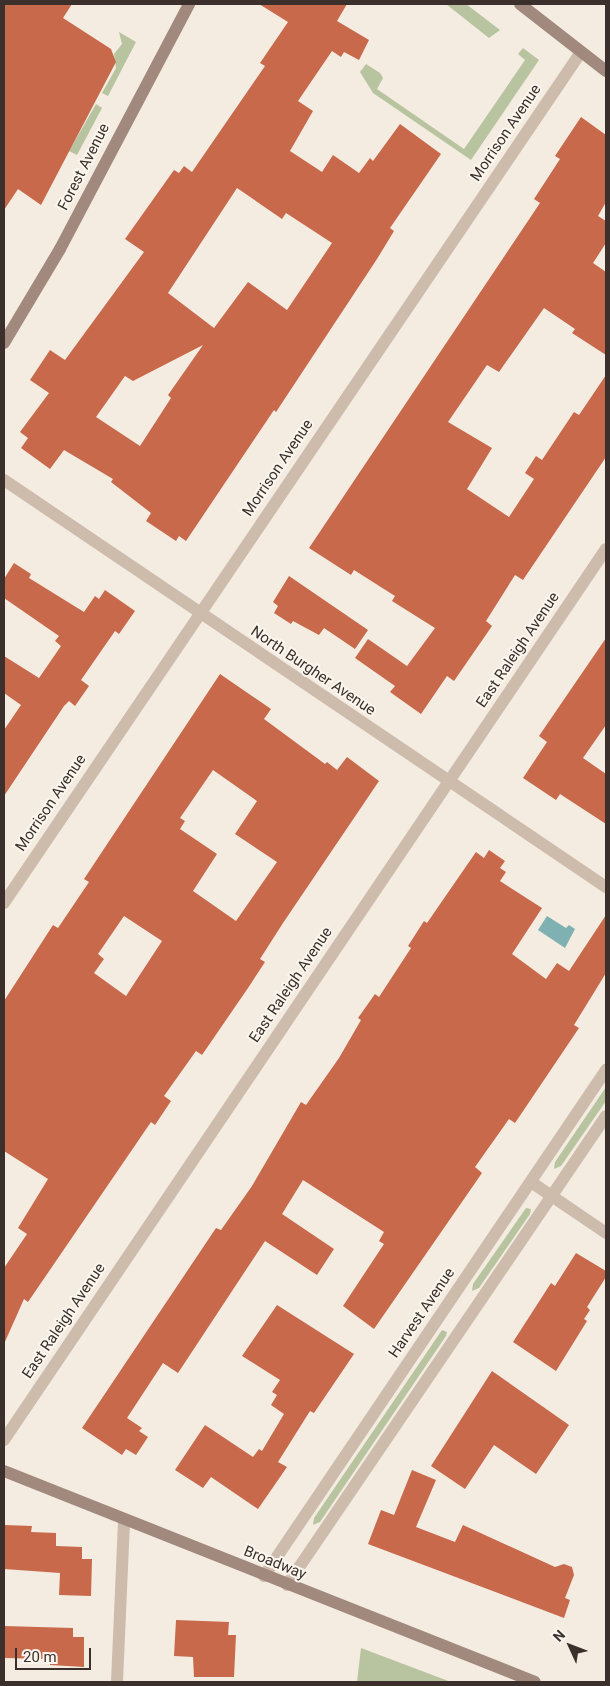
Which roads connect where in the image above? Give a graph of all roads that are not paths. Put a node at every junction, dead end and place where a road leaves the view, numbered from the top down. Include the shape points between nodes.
1 (189, 4) edge
2 (520, 4) edge
3 (581, 52) junction
4 (606, 71) edge
5 (4, 344) edge
6 (4, 480) edge
7 (606, 549) edge
8 (199, 614) junction
9 (449, 782) junction
10 (606, 887) edge
11 (4, 903) edge
12 (606, 1070) edge
13 (606, 1116) edge
14 (531, 1182) junction
15 (552, 1196) junction
16 (606, 1232) edge
17 (4, 1440) edge
18 (4, 1471) edge
19 (124, 1521) junction
20 (264, 1576) junction
21 (287, 1585) junction
22 (117, 1682) edge
23 (535, 1682) edge

1 - 5 street, Forest Avenue via 60,248
2 - 3 street
3 - 4 street
3 - 8 street, Morrison Avenue
6 - 8 street, North Burgher Avenue
7 - 9 street, East Raleigh Avenue
8 - 9 street, North Burgher Avenue
8 - 11 street, Morrison Avenue
9 - 10 street, North Burgher Avenue
9 - 17 street, East Raleigh Avenue
12 - 14 street, Harvest Avenue
13 - 15 street
14 - 15 street
14 - 20 street, Harvest Avenue
15 - 16 street
15 - 21 street
18 - 19 street, Broadway
19 - 20 street, Broadway
19 - 22 street
20 - 21 street, Broadway
21 - 23 street, Broadway

